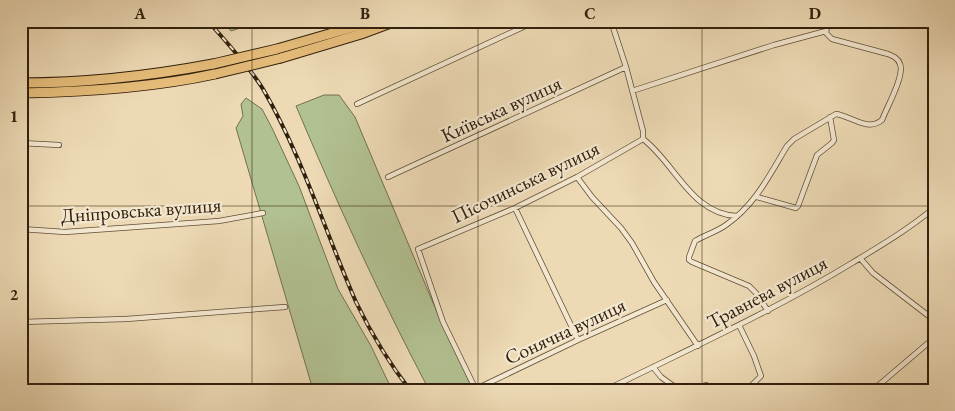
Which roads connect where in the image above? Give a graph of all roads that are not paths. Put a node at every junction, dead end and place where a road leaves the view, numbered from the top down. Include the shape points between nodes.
1 (374, 21) edge
2 (396, 21) edge
3 (536, 21) edge
4 (612, 21) edge
5 (828, 21) edge
6 (826, 31) junction
7 (279, 53) junction
8 (626, 67) junction
9 (21, 83) edge
10 (632, 91) junction
11 (21, 93) edge
12 (357, 104) dead end
13 (830, 117) junction
14 (643, 138) junction
15 (21, 143) edge
16 (59, 145) dead end
17 (577, 176) junction
18 (388, 177) dead end
19 (757, 197) junction
20 (515, 208) junction
21 (934, 208) edge
22 (263, 213) dead end
23 (737, 216) junction
24 (21, 230) edge
25 (860, 258) junction
26 (667, 300) junction
27 (285, 307) dead end
28 (768, 311) junction
29 (934, 320) edge
30 (21, 322) edge
31 (739, 325) junction
32 (934, 338) edge
33 (578, 340) junction
34 (698, 346) junction
35 (653, 367) junction
36 (669, 384) junction
37 (748, 389) edge
38 (476, 390) edge
39 (606, 390) edge
40 (666, 390) edge
41 (679, 390) edge
42 (691, 390) edge
43 (717, 390) edge
44 (873, 390) edge

1 - 7 highway
2 - 7 highway via 361,34
3 - 12 street
4 - 8 street
5 - 6 street
6 - 10 street
6 - 13 street via 828,37 836,42 894,57 901,69 880,121 869,125 842,115
7 - 9 highway, bridge via 101,81
7 - 11 highway, bridge via 175,83 101,91
8 - 10 street
8 - 18 street, Київська вулиця
10 - 14 street
13 - 19 street via 787,146
13 - 19 street via 834,140 817,155 798,206
14 - 17 street, Пісочинська вулиця
14 - 23 street via 698,200 720,213
15 - 16 street
17 - 20 street, Пісочинська вулиця
17 - 26 street via 621,228
19 - 23 street
20 - 33 street
20 - 38 street, Пісочинська вулиця via 418,249 444,322
21 - 25 street, Травнева вулиця via 915,224
22 - 24 street, Дніпровська вулиця via 218,221 65,232
23 - 28 street via 716,232 695,241 689,258 749,286
25 - 28 street, Травнева вулиця
25 - 29 street via 873,273
26 - 33 street, Сонячна вулиця
26 - 34 street
27 - 30 street via 126,320
28 - 31 street, Травнева вулиця
31 - 34 street, Травнева вулиця
31 - 37 street via 761,376
32 - 44 street
33 - 38 street, Сонячна вулиця
34 - 35 street, Травнева вулиця
35 - 36 street
35 - 39 street, Травнева вулиця
36 - 40 street
36 - 41 street
42 - 43 street via 706,385

